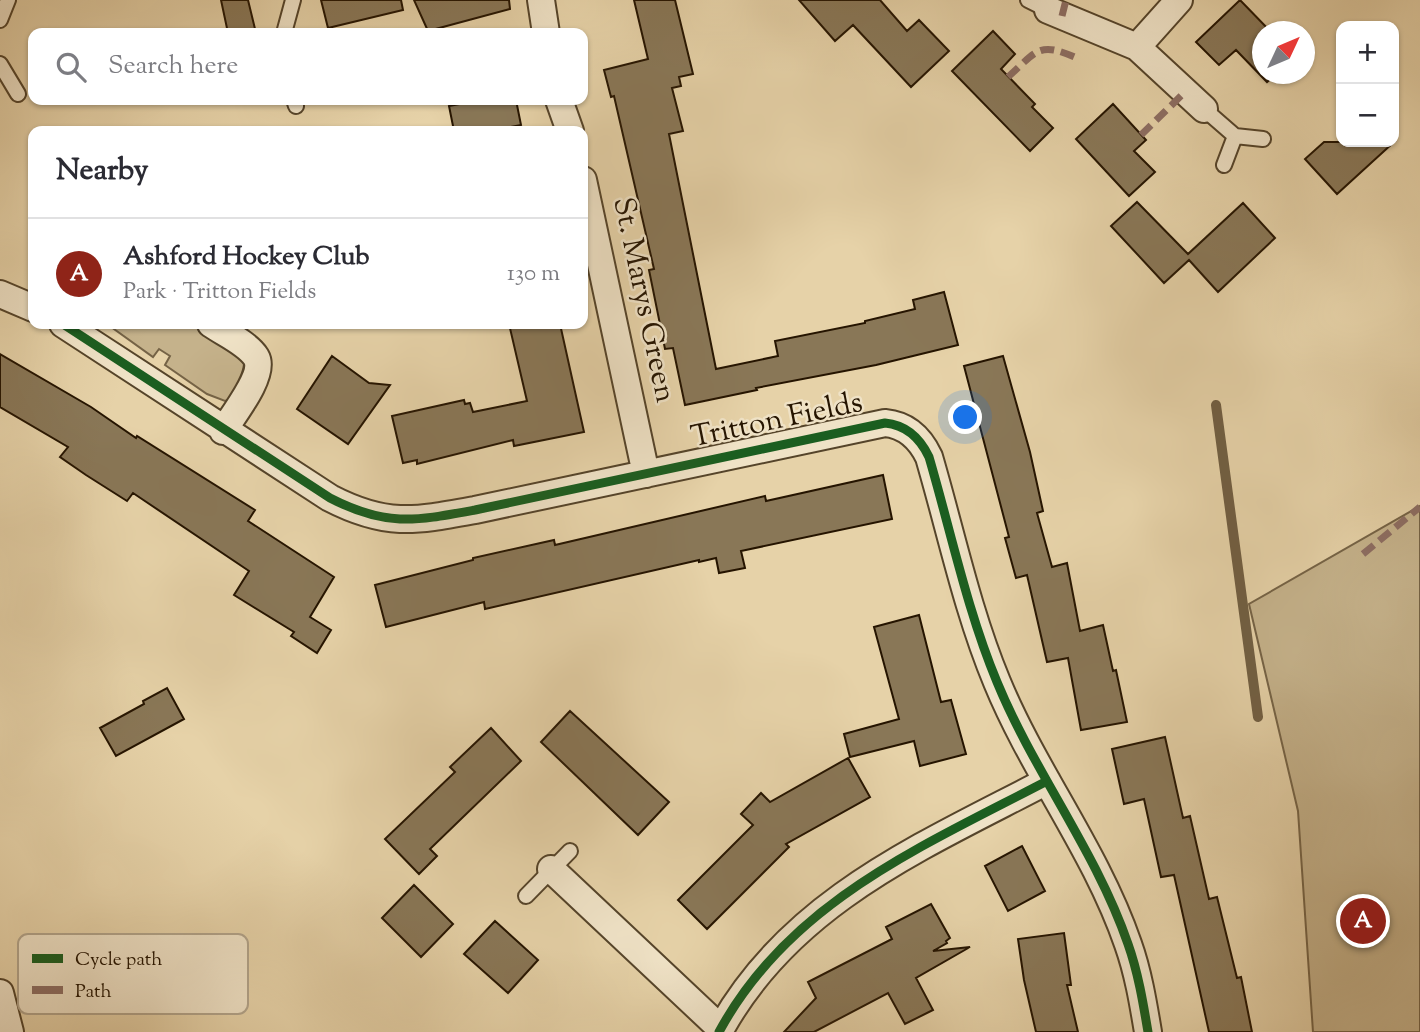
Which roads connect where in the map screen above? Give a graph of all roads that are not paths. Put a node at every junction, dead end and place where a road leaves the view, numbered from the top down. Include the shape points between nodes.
1 (8, 0) edge
2 (293, 0) edge
3 (541, 0) edge
4 (1179, 0) edge
5 (1038, 5) edge
6 (0, 20) edge
7 (285, 28) edge
8 (544, 28) edge
9 (1137, 47) junction
10 (0, 64) edge
11 (18, 94) dead end
12 (561, 105) edge
13 (1204, 108) joint
14 (568, 126) edge
15 (1235, 136) junction
16 (1263, 139) dead end
17 (1224, 165) dead end
18 (588, 203) edge
19 (0, 294) edge
20 (28, 307) edge
21 (79, 329) edge
22 (218, 329) edge
23 (223, 430) junction
24 (646, 474) junction
25 (1047, 781) junction
26 (570, 851) dead end
27 (551, 869) junction
28 (526, 896) dead end
29 (0, 993) edge
30 (720, 1031) edge
31 (10, 1032) edge
32 (1148, 1032) edge

1 - 6 lane
2 - 7 lane
3 - 8 street
4 - 9 street
5 - 9 street
9 - 13 street
10 - 11 lane
12 - 14 street
13 - 15 lane
15 - 16 lane
15 - 17 lane
18 - 24 street, St. Marys Green
19 - 20 street
21 - 23 street, Tritton Fields
22 - 23 street via 250,350 258,367
23 - 24 street, Tritton Fields via 330,499 387,519 424,520
24 - 25 street, Tritton Fields via 885,423 905,428 929,457 978,634 997,683
25 - 30 street via 915,850 830,904 758,974
25 - 32 street, Tritton Fields via 1097,873 1128,943
26 - 27 lane
27 - 28 lane
27 - 30 street
29 - 31 street

